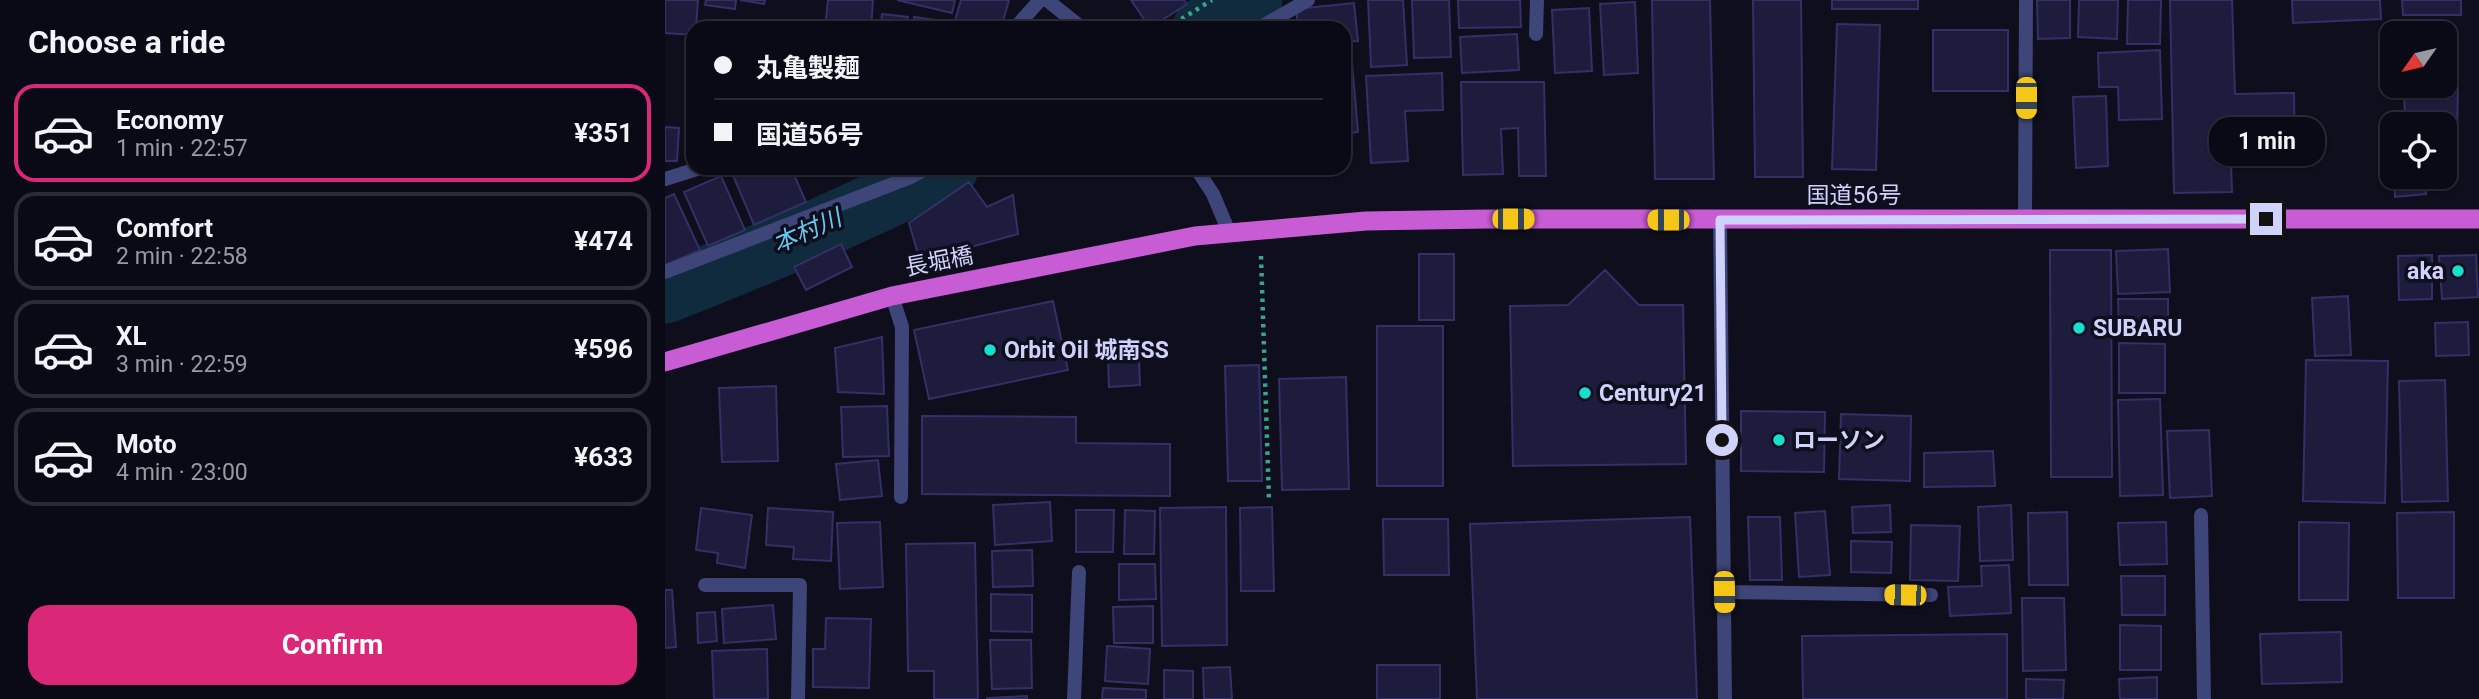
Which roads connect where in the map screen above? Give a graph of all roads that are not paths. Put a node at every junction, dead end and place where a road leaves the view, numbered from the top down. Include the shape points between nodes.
1 (1039, 0) edge
2 (1047, 0) edge
3 (1308, 0) edge
4 (1537, 0) edge
5 (2026, 0) edge
6 (1021, 21) edge
7 (1073, 21) edge
8 (1271, 21) edge
9 (1536, 34) dead end
10 (686, 172) edge
11 (915, 175) edge
12 (1201, 175) edge
13 (665, 179) edge
14 (2025, 219) junction
15 (2479, 219) edge
16 (1720, 220) junction
17 (1229, 232) junction
18 (665, 272) edge
19 (892, 296) junction
20 (665, 362) edge
21 (901, 497) dead end
22 (2201, 515) dead end
23 (1079, 572) dead end
24 (705, 585) dead end
25 (1724, 592) junction
26 (1931, 595) dead end
27 (798, 699) edge
28 (1074, 699) edge
29 (1725, 699) edge
30 (2204, 699) edge

1 - 6 street
2 - 7 street
3 - 8 street
4 - 9 street
5 - 14 street
10 - 13 street
11 - 18 street
12 - 17 street
14 - 15 highway, 国道56号
14 - 16 highway, 国道56号
16 - 17 highway, 国道56号 via 1366,221
16 - 25 street
17 - 19 highway, 長堀橋
19 - 20 highway, 長堀橋
19 - 21 street via 902,327
22 - 30 street
23 - 28 street
24 - 27 street via 800,585
25 - 26 street
25 - 29 street

